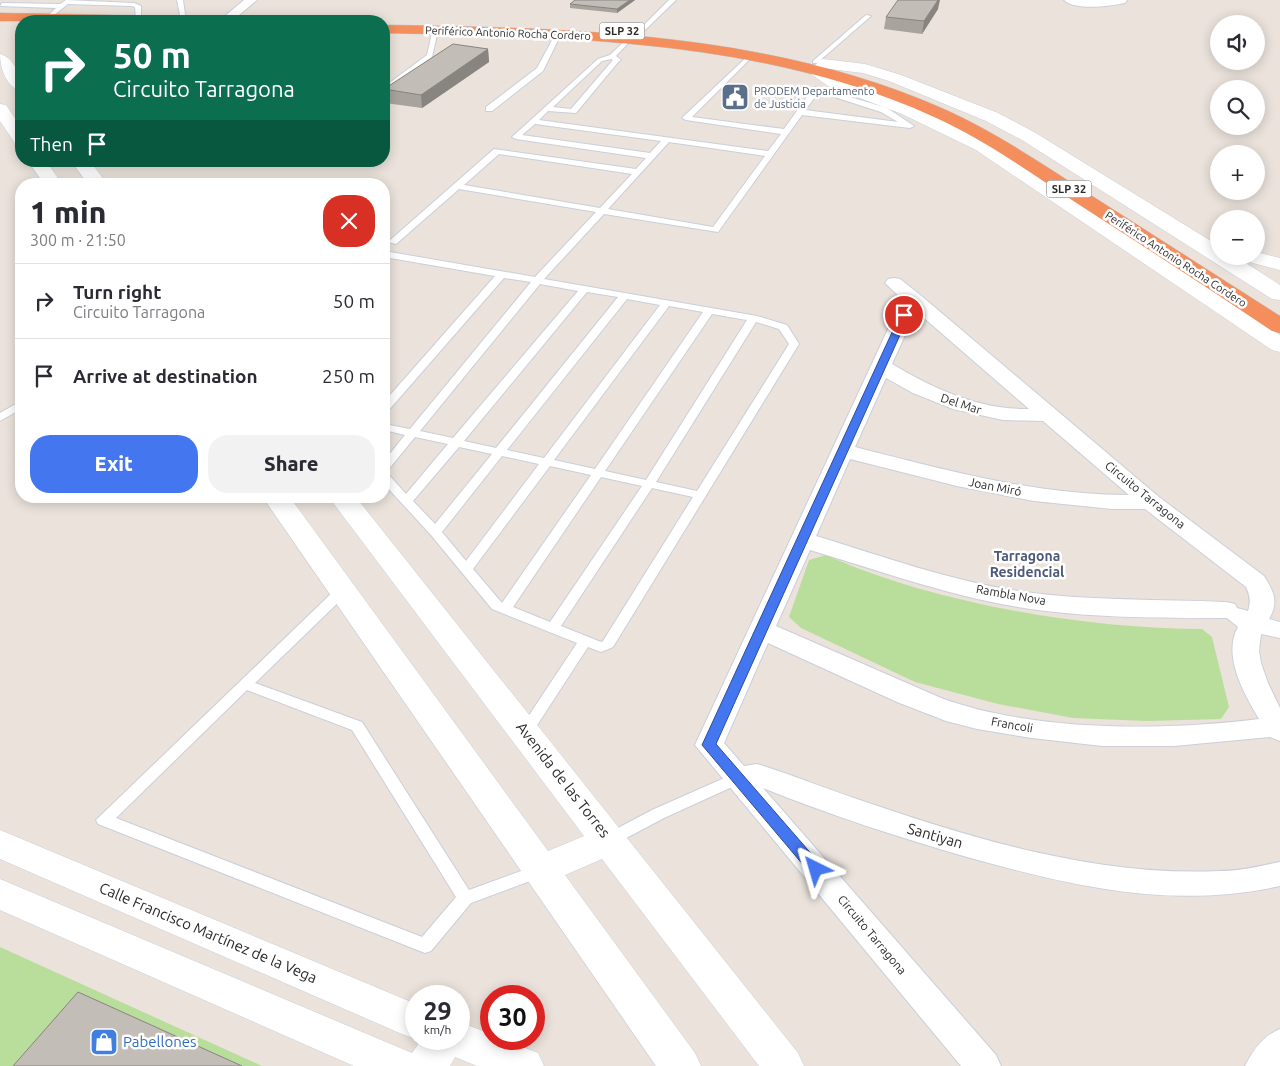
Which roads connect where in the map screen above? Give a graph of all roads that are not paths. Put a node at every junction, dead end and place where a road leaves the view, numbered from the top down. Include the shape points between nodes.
1 (18, 0) edge
2 (180, 0) edge
3 (251, 0) edge
4 (673, 0) edge
5 (1070, 0) edge
6 (1121, 0) edge
7 (1, 9) edge
8 (121, 15) edge
9 (183, 15) edge
10 (232, 15) edge
11 (868, 16) dead end
12 (0, 24) edge
13 (15, 24) edge
14 (390, 24) edge
15 (15, 26) edge
16 (390, 29) edge
17 (0, 30) edge
18 (434, 30) junction
19 (558, 34) junction
20 (635, 35) junction
21 (751, 55) junction
22 (612, 56) junction
23 (0, 58) edge
24 (817, 65) junction
25 (850, 76) junction
26 (15, 78) edge
27 (390, 86) edge
28 (490, 108) dead end
29 (546, 109) junction
30 (800, 112) junction
31 (7, 116) edge
32 (533, 121) junction
33 (15, 129) edge
34 (786, 132) junction
35 (667, 140) junction
36 (770, 154) junction
37 (652, 156) junction
38 (41, 167) edge
39 (85, 167) edge
40 (638, 172) junction
41 (49, 178) edge
42 (93, 178) edge
43 (457, 186) junction
44 (602, 210) junction
45 (1190, 237) junction
46 (393, 242) dead end
47 (1210, 244) edge
48 (1210, 250) edge
49 (390, 255) edge
50 (1265, 260) edge
51 (1280, 264) edge
52 (1233, 265) edge
53 (502, 274) junction
54 (538, 280) junction
55 (585, 289) junction
56 (1280, 294) edge
57 (624, 296) junction
58 (666, 303) junction
59 (1280, 310) edge
60 (709, 311) junction
61 (753, 318) junction
62 (1280, 326) edge
63 (1280, 344) edge
64 (881, 366) junction
65 (390, 402) edge
66 (15, 408) edge
67 (1048, 414) junction
68 (0, 418) edge
69 (390, 428) edge
70 (413, 433) junction
71 (455, 442) junction
72 (498, 451) junction
73 (843, 451) junction
74 (390, 461) edge
75 (547, 462) junction
76 (598, 473) junction
77 (390, 484) edge
78 (649, 484) junction
79 (700, 495) junction
80 (406, 502) junction
81 (1151, 502) junction
82 (280, 503) edge
83 (346, 503) edge
84 (435, 532) junction
85 (802, 540) junction
86 (466, 568) junction
87 (342, 591) junction
88 (504, 610) junction
89 (1265, 613) edge
90 (552, 629) junction
91 (761, 630) junction
92 (1280, 630) edge
93 (585, 641) junction
94 (245, 684) junction
95 (1279, 728) edge
96 (525, 732) junction
97 (738, 778) junction
98 (609, 840) junction
99 (0, 844) edge
100 (540, 870) junction
101 (1280, 874) edge
102 (0, 894) edge
103 (465, 898) junction
104 (405, 1017) edge
105 (470, 1044) edge
106 (1280, 1045) edge
107 (437, 1050) edge
108 (398, 1066) edge
109 (427, 1066) edge
110 (523, 1066) edge
111 (680, 1066) edge
112 (783, 1066) edge
113 (983, 1066) edge
114 (1263, 1066) edge

1 - 7 lane
2 - 9 lane
3 - 10 street
4 - 20 lane
5 - 6 street via 1099,4
7 - 8 highway
11 - 24 lane
12 - 13 highway
14 - 20 highway, Periférico Antonio Rocha Cordero / SLP 32 via 520,26
15 - 17 highway
16 - 18 highway, Periférico Antonio Rocha Cordero / SLP 32
18 - 19 highway, Periférico Antonio Rocha Cordero / SLP 32
18 - 27 lane via 430,56
19 - 20 highway, Periférico Antonio Rocha Cordero / SLP 32
19 - 28 lane via 540,69
20 - 21 highway, Periférico Antonio Rocha Cordero / SLP 32
20 - 22 lane
20 - 24 highway, Periférico Antonio Rocha Cordero / SLP 32 via 715,41
21 - 24 highway, Periférico Antonio Rocha Cordero / SLP 32
21 - 34 lane via 686,118
22 - 29 lane via 600,60
22 - 29 lane via 617,60 573,111
23 - 26 main road
24 - 25 highway, Periférico Antonio Rocha Cordero / SLP 32
24 - 45 main road via 865,69 992,117
24 - 63 main road via 834,82 908,110 982,146
25 - 59 highway, Periférico Antonio Rocha Cordero / SLP 32 via 935,101 979,120
25 - 62 highway, Periférico Antonio Rocha Cordero / SLP 32 via 921,105 998,143
29 - 32 lane
30 - 30 lane via 818,89 884,110 910,126
30 - 34 lane
31 - 33 main road
32 - 35 lane
32 - 37 lane via 516,137
34 - 36 lane
35 - 36 lane
35 - 37 lane
36 - 44 lane via 715,230
37 - 40 lane
38 - 41 main road
39 - 42 main road
40 - 43 lane via 497,151
40 - 44 lane
43 - 44 lane
43 - 46 lane
44 - 54 lane
45 - 47 main road
45 - 48 main road
49 - 53 lane
50 - 51 main road
52 - 56 main road
53 - 54 lane
53 - 65 lane
54 - 55 lane
54 - 70 lane
55 - 57 lane
55 - 71 lane
57 - 58 lane
57 - 72 lane
58 - 60 lane
58 - 75 lane
60 - 61 lane
60 - 76 lane
61 - 78 lane
61 - 79 lane via 783,327 794,344
64 - 67 street, Del Mar via 908,383 961,405 1020,416
64 - 67 street, Circuito Tarragona via 903,290
64 - 73 street, Circuito Tarragona
66 - 68 lane
67 - 81 street, Circuito Tarragona
69 - 70 lane
70 - 71 lane
70 - 74 lane
71 - 72 lane
71 - 80 lane
72 - 75 lane
72 - 84 lane
73 - 81 street, Joan Miró via 1012,491 1088,502
73 - 85 street, Circuito Tarragona
75 - 76 lane
75 - 86 lane
76 - 78 lane
76 - 88 lane
77 - 80 lane
78 - 79 lane
78 - 90 lane
79 - 93 lane via 608,644 600,647
80 - 84 lane
81 - 89 street, Circuito Tarragona via 1255,582 1263,592
82 - 87 main road
83 - 96 main road, Avenida de las Torres
84 - 86 lane
85 - 89 street, Rambla Nova via 930,578 1024,600
85 - 91 street, Circuito Tarragona
86 - 88 lane via 497,606
87 - 94 lane
87 - 100 main road
88 - 90 lane
89 - 92 street, Rambla Nova
89 - 95 street, Circuito Tarragona via 1246,649 1252,683
90 - 93 lane
91 - 95 street, Francoli via 911,697 958,714 1022,728 1086,735 1148,736
91 - 97 street, Circuito Tarragona via 709,745
93 - 96 lane
94 - 103 lane via 356,726
94 - 103 lane via 104,820 425,946
96 - 98 main road, Avenida de las Torres
97 - 98 lane, Santiyan
97 - 101 street, Santiyan via 764,777 892,824 1085,874 1174,884 1222,884
97 - 113 street, Circuito Tarragona
98 - 100 main road
98 - 112 main road, Avenida de las Torres
99 - 104 main road, Calle Francisco Martínez de la Vega
100 - 103 lane
100 - 111 main road
102 - 108 main road
105 - 110 main road
106 - 114 street
107 - 109 main road

